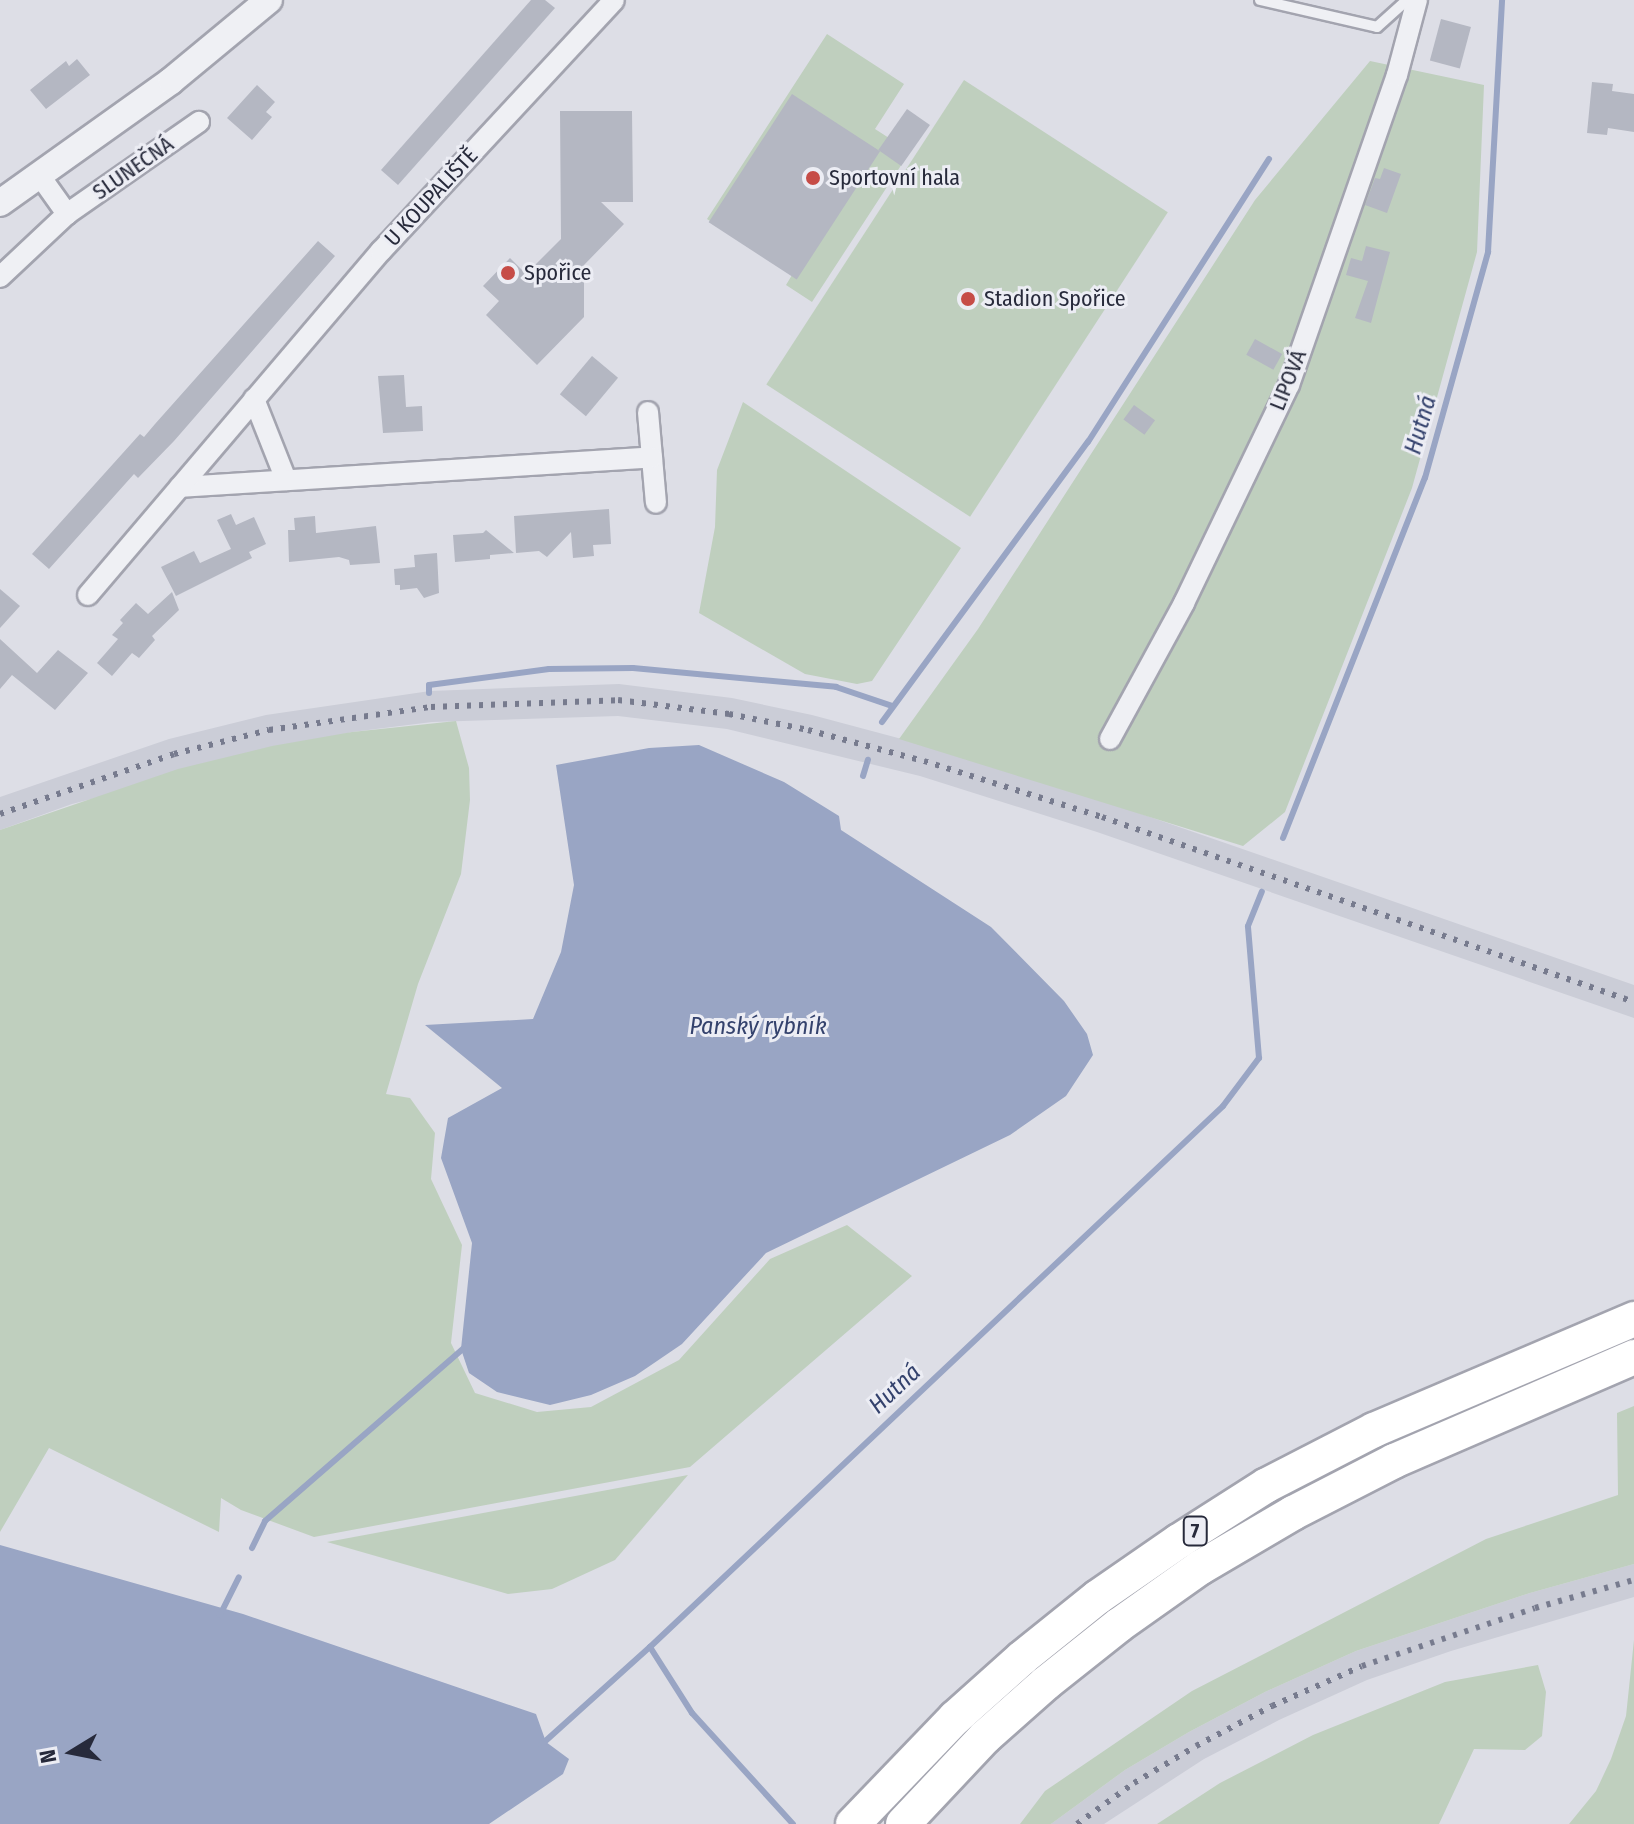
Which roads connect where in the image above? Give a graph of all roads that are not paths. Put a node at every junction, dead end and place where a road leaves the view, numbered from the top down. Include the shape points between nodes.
1 (269, 0) edge
2 (614, 0) edge
3 (1260, 0) edge
4 (1407, 0) edge
5 (1417, 0) edge
6 (199, 122) dead end
7 (40, 176) junction
8 (0, 203) edge
9 (67, 214) junction
10 (0, 277) edge
11 (254, 399) junction
12 (648, 412) dead end
13 (652, 457) junction
14 (286, 480) junction
15 (180, 487) junction
16 (656, 503) dead end
17 (88, 595) dead end
18 (1110, 739) dead end
19 (1634, 1319) edge
20 (1634, 1357) edge
21 (855, 1821) edge
22 (903, 1824) edge

1 - 7 street via 171,81
2 - 11 street, U KOUPALIŠTĚ via 381,251
3 - 4 lane via 1377,27
5 - 18 street, LIPOVÁ via 1397,75 1289,385 1184,603
6 - 9 street, SLUNEČNÁ
7 - 8 street
7 - 9 street
9 - 10 street, SLUNEČNÁ
11 - 14 street
11 - 15 street, U KOUPALIŠTĚ
12 - 13 street
13 - 14 street
13 - 16 street
14 - 15 street
15 - 17 street, U KOUPALIŠTĚ
19 - 21 highway, 7 via 1374,1430 1267,1485 1179,1541 1022,1658
20 - 22 highway, 7 via 1394,1461 1201,1567 1046,1683 985,1737

